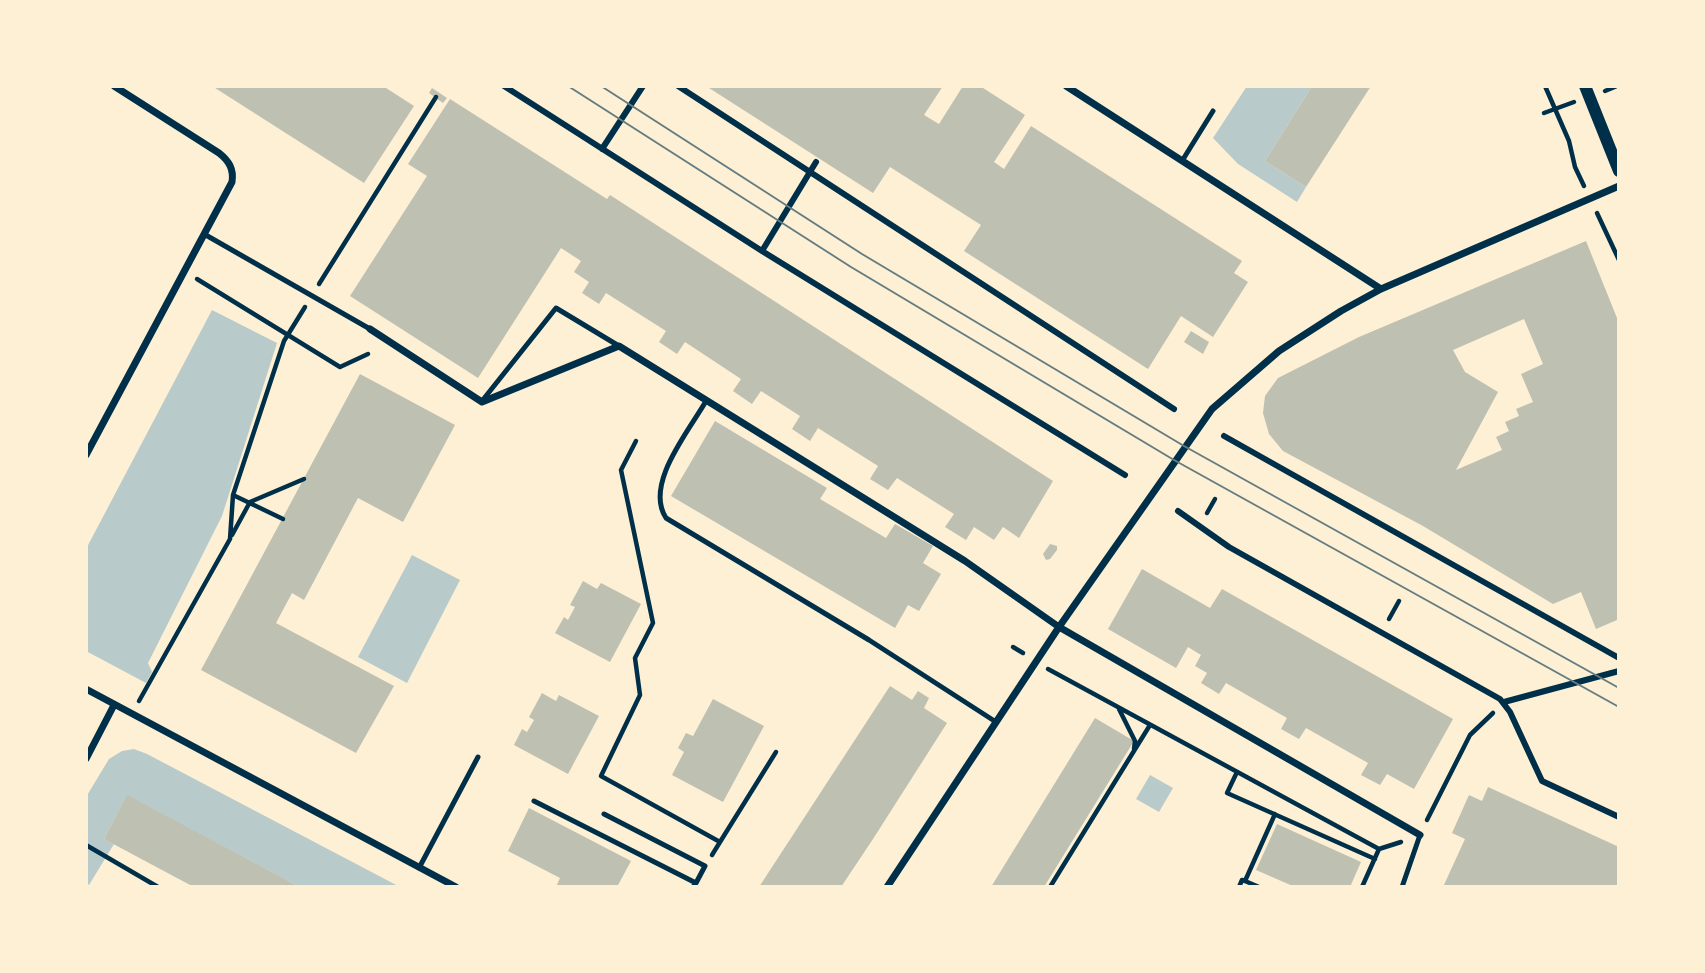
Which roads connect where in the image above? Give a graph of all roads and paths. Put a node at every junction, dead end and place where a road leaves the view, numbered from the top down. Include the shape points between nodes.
1 (114, 86) edge
2 (504, 86) edge
3 (643, 86) edge
4 (678, 86) edge
5 (1066, 86) edge
6 (1545, 86) edge
7 (1585, 86) edge
8 (436, 97) dead end
9 (1555, 110) junction
10 (1213, 111) dead end
11 (1544, 113) dead end
12 (602, 149) junction
13 (1182, 161) junction
14 (816, 162) dead end
15 (1574, 167) dead end
16 (1619, 171) edge
17 (810, 172) junction
18 (1619, 186) edge
19 (1603, 226) dead end
20 (204, 233) junction
21 (762, 251) junction
22 (1619, 260) edge
23 (184, 271) junction
24 (1381, 289) junction
25 (312, 295) junction
26 (370, 329) joint
27 (288, 334) junction
28 (619, 346) junction
29 (368, 354) dead end
30 (706, 401) junction
31 (482, 402) junction
32 (1174, 409) dead end
33 (1223, 436) dead end
34 (636, 441) dead end
35 (86, 453) edge
36 (1125, 475) dead end
37 (304, 479) dead end
38 (233, 495) junction
39 (250, 502) junction
40 (1178, 511) dead end
41 (283, 519) dead end
42 (230, 539) junction
43 (1059, 627) junction
44 (1619, 658) edge
45 (1619, 671) edge
46 (1063, 678) dead end
47 (86, 689) edge
48 (1504, 702) junction
49 (114, 705) junction
50 (1119, 708) junction
51 (132, 714) junction
52 (996, 722) junction
53 (1150, 725) junction
54 (1134, 750) junction
55 (776, 752) dead end
56 (478, 757) dead end
57 (86, 759) edge
58 (1237, 772) junction
59 (534, 801) dead end
60 (604, 814) dead end
61 (1275, 814) junction
62 (1619, 817) edge
63 (1420, 835) junction
64 (720, 842) junction
65 (86, 845) edge
66 (1379, 849) junction
67 (1358, 852) junction
68 (1355, 859) dead end
69 (1375, 859) junction
70 (705, 866) junction
71 (419, 867) junction
72 (1245, 881) junction
73 (149, 885) edge
74 (695, 885) edge
75 (158, 887) edge
76 (456, 887) edge
77 (887, 887) edge
78 (1051, 887) edge
79 (1239, 887) edge
80 (1259, 887) edge
81 (1362, 887) edge
82 (1402, 887) edge

1 - 20 street via 230,164 232,182
2 - 12 street
3 - 12 street
4 - 17 street
5 - 13 street
6 - 9 path
7 - 16 street
8 - 25 path
9 - 11 path
9 - 15 path
10 - 13 lane
12 - 21 street
13 - 24 street
14 - 17 street
17 - 21 street
17 - 32 street
18 - 24 street
19 - 22 path
20 - 23 street
20 - 25 lane
21 - 36 street
23 - 27 path
23 - 35 street
24 - 43 street via 1306,332 1212,409
25 - 26 lane
25 - 27 path
26 - 31 street
27 - 29 path via 340,367
27 - 38 path
28 - 30 street
28 - 31 street
28 - 31 lane via 556,308
30 - 43 street via 965,562
30 - 52 lane via 662,479 660,502 666,518
33 - 44 street
34 - 64 path via 621,470 653,622 635,658 640,695 601,776
37 - 39 path
38 - 39 path
38 - 42 path
39 - 41 path
39 - 42 path
40 - 48 street via 1229,547
42 - 51 path
43 - 52 street
43 - 63 street
45 - 48 street
46 - 50 path
47 - 49 street
48 - 62 street via 1542,782
48 - 63 path via 1469,735
49 - 51 street
49 - 57 street
50 - 53 path
50 - 54 path via 1135,741
51 - 71 street
52 - 77 street
53 - 54 path
53 - 58 path
54 - 78 path
55 - 64 path
56 - 71 lane
58 - 61 path via 1227,793
58 - 66 path
59 - 74 lane
60 - 70 lane
61 - 67 path
61 - 72 path
63 - 66 path
63 - 82 lane
64 - 70 path
65 - 73 path
66 - 69 path
67 - 68 path
67 - 69 path
69 - 81 path
70 - 74 lane
71 - 76 street
72 - 79 path
72 - 80 path
73 - 75 path

